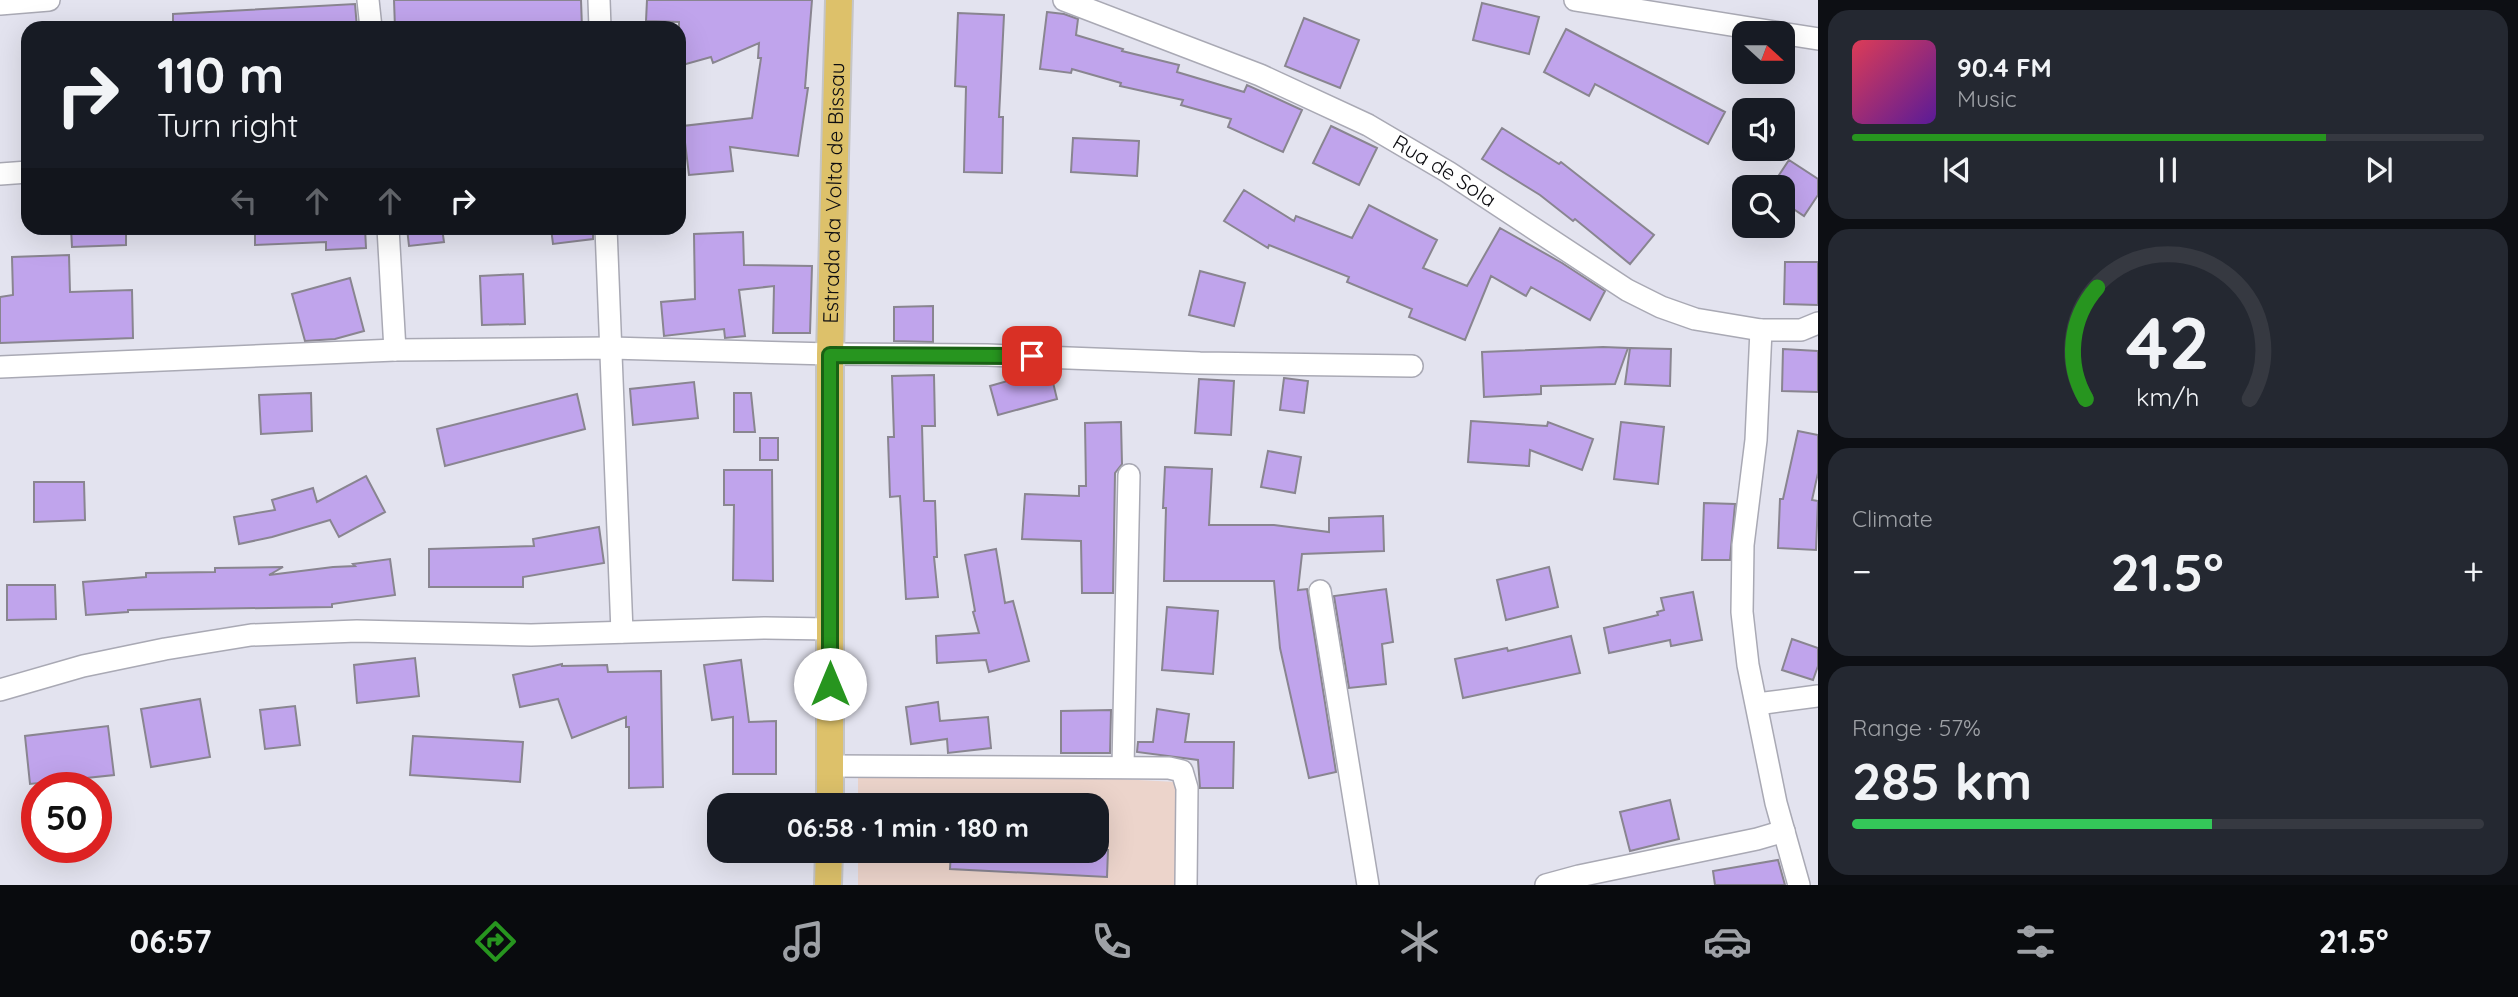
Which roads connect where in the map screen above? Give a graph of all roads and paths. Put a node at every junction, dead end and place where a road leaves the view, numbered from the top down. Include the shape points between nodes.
1 (49, 0) edge
2 (368, 0) edge
3 (599, 0) edge
4 (839, 0) edge
5 (1064, 0) edge
6 (1575, 0) edge
7 (0, 4) edge
8 (370, 21) edge
9 (600, 21) edge
10 (1818, 39) edge
11 (21, 172) edge
12 (0, 174) edge
13 (388, 235) edge
14 (606, 235) edge
15 (1818, 323) edge
16 (1761, 330) junction
17 (611, 348) junction
18 (395, 350) junction
19 (830, 355) junction
20 (1412, 366) dead end
21 (0, 367) edge
22 (1129, 475) dead end
23 (1320, 591) dead end
24 (830, 629) junction
25 (622, 632) junction
26 (0, 690) edge
27 (1818, 696) edge
28 (1757, 704) junction
29 (830, 766) junction
30 (1124, 767) junction
31 (830, 793) edge
32 (1784, 831) junction
33 (829, 863) edge
34 (828, 885) edge
35 (1186, 885) edge
36 (1368, 885) edge
37 (1546, 885) edge
38 (1799, 885) edge

1 - 7 street
2 - 8 street
3 - 9 street
4 - 19 main road, Estrada da Volta de Bissau
5 - 16 street, Rua de Sola via 1260,75 1368,125 1661,307 1695,319
6 - 10 street
11 - 12 street
13 - 18 street
14 - 17 street
15 - 16 street, Rua de Sola via 1801,330
16 - 28 street via 1742,612
17 - 18 street
17 - 19 street
17 - 25 street
18 - 21 street
19 - 20 street
19 - 24 main road, Estrada da Volta de Bissau
22 - 30 street
23 - 36 street
24 - 25 street
24 - 29 main road, Estrada da Volta de Bissau
25 - 26 street via 251,635 83,666
27 - 28 street
28 - 32 street
29 - 30 street
29 - 31 main road, Estrada da Volta de Bissau
30 - 35 street via 1182,771 1187,788
32 - 37 street
32 - 38 street
33 - 34 main road

